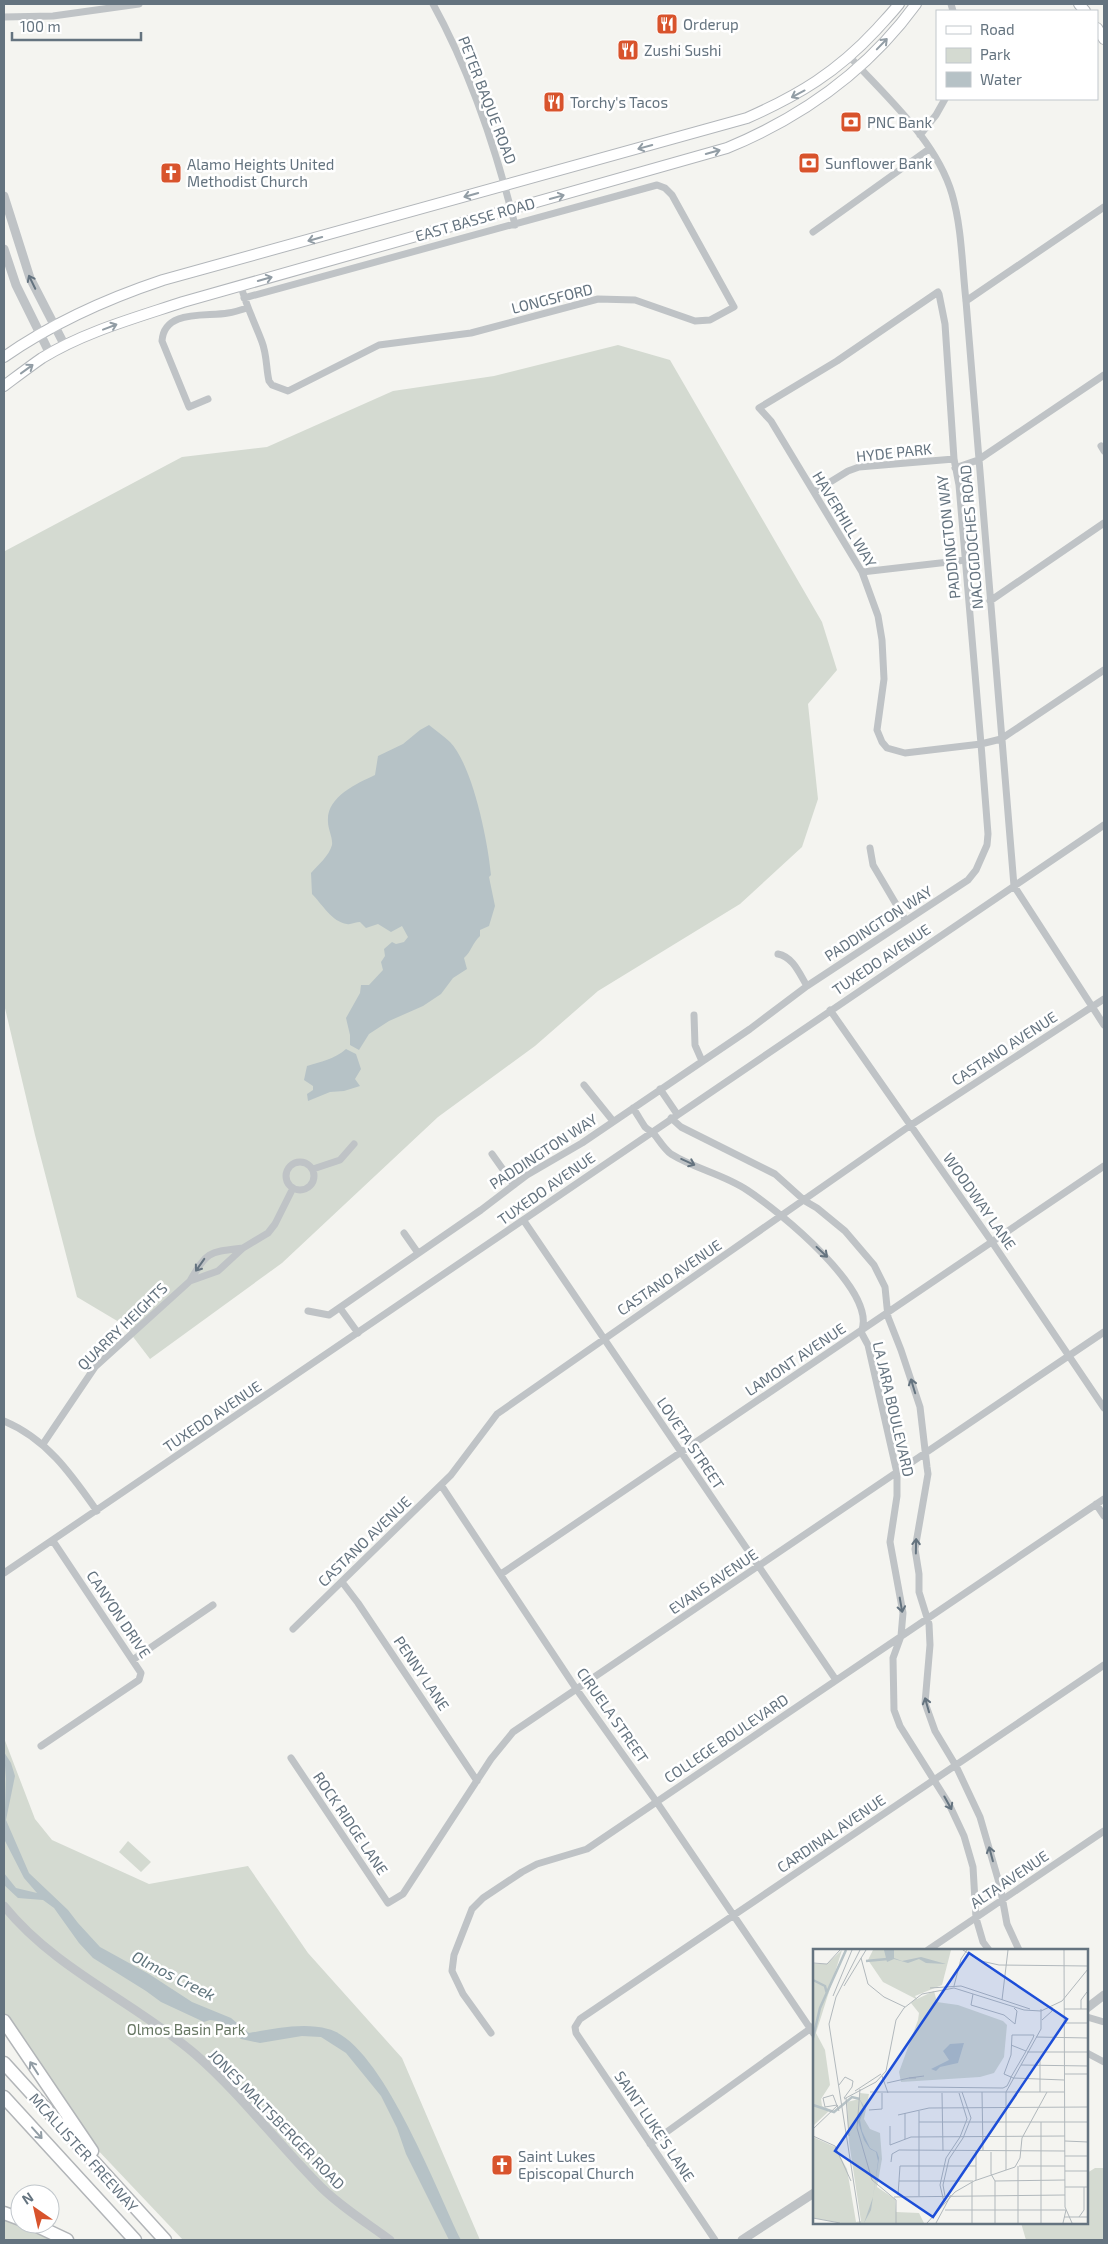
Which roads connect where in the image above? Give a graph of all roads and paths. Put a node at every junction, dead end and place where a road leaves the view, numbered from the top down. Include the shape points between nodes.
1 (134, 4) edge
2 (433, 4) edge
3 (898, 4) edge
4 (916, 4) edge
5 (4, 17) edge
6 (850, 57) junction
7 (860, 67) junction
8 (944, 100) edge
9 (920, 135) junction
10 (929, 149) junction
11 (505, 186) junction
12 (4, 196) edge
13 (1104, 207) edge
14 (511, 209) junction
15 (516, 225) junction
16 (813, 232) dead end
17 (4, 249) edge
18 (241, 286) junction
19 (938, 292) joint
20 (244, 298) junction
21 (966, 301) junction
22 (247, 308) junction
23 (55, 325) junction
24 (40, 332) junction
25 (65, 346) junction
26 (50, 354) junction
27 (4, 356) edge
28 (1104, 375) edge
29 (4, 386) edge
30 (208, 399) dead end
31 (954, 459) junction
32 (978, 460) junction
33 (955, 468) junction
34 (814, 492) junction
35 (1104, 523) edge
36 (966, 560) junction
37 (862, 572) junction
38 (990, 601) junction
39 (1104, 670) edge
40 (1001, 739) junction
41 (981, 744) junction
42 (1104, 825) edge
43 (870, 848) dead end
44 (1014, 886) junction
45 (906, 921) junction
46 (778, 954) dead end
47 (807, 986) junction
48 (1104, 999) edge
49 (1092, 1007) junction
50 (830, 1010) junction
51 (694, 1015) dead end
52 (1104, 1025) edge
53 (702, 1061) junction
54 (584, 1085) dead end
55 (660, 1089) junction
56 (633, 1108) junction
57 (674, 1116) junction
58 (613, 1121) junction
59 (911, 1125) junction
60 (652, 1131) junction
61 (354, 1144) dead end
62 (492, 1154) dead end
63 (1104, 1166) edge
64 (313, 1169) junction
65 (514, 1185) junction
66 (293, 1188) junction
67 (804, 1201) junction
68 (781, 1218) junction
69 (524, 1221) junction
70 (404, 1233) dead end
71 (992, 1242) junction
72 (243, 1248) junction
73 (418, 1253) junction
74 (190, 1281) junction
75 (340, 1308) junction
76 (308, 1311) dead end
77 (888, 1313) junction
78 (861, 1332) junction
79 (1104, 1332) edge
80 (358, 1333) junction
81 (604, 1338) junction
82 (1068, 1356) junction
83 (1104, 1408) edge
84 (4, 1421) edge
85 (43, 1444) junction
86 (681, 1452) junction
87 (925, 1453) junction
88 (897, 1473) junction
89 (441, 1485) junction
90 (1104, 1499) edge
91 (1096, 1504) junction
92 (97, 1511) junction
93 (1104, 1516) edge
94 (53, 1541) junction
95 (758, 1567) junction
96 (4, 1573) edge
97 (502, 1574) junction
98 (342, 1582) junction
99 (213, 1605) dead end
100 (928, 1618) junction
101 (293, 1629) dead end
102 (901, 1636) junction
103 (134, 1659) junction
104 (1104, 1665) edge
105 (836, 1680) junction
106 (577, 1690) junction
107 (41, 1746) dead end
108 (291, 1758) dead end
109 (956, 1766) junction
110 (477, 1781) junction
111 (934, 1781) junction
112 (656, 1801) junction
113 (1104, 1830) edge
114 (1002, 1901) junction
115 (388, 1903) joint
116 (4, 1906) edge
117 (734, 1915) junction
118 (976, 1918) junction
119 (930, 1949) edge
120 (988, 1949) edge
121 (1020, 1949) edge
122 (1104, 1995) edge
123 (1088, 2007) edge
124 (1088, 2016) edge
125 (4, 2021) edge
126 (1104, 2022) edge
127 (575, 2027) joint
128 (813, 2029) edge
129 (491, 2033) dead end
130 (1088, 2054) edge
131 (1104, 2062) edge
132 (4, 2063) edge
133 (4, 2098) edge
134 (650, 2144) junction
135 (110, 2181) junction
136 (813, 2193) edge
137 (54, 2234) edge
138 (66, 2240) edge
139 (135, 2240) edge
140 (165, 2240) edge
141 (390, 2240) edge
142 (715, 2240) edge
143 (742, 2240) edge

1 - 5 street via 53,16
2 - 11 street, PETER BAQUE ROAD via 477,101
3 - 6 main road, EAST BASSE ROAD
7 -> 4 main road, EAST BASSE ROAD
6 - 7 street, NACOGDOCHES ROAD
6 -> 11 main road, EAST BASSE ROAD via 809,88 747,118
7 - 9 street, NACOGDOCHES ROAD
14 -> 7 main road, EAST BASSE ROAD via 736,144 797,114
8 - 9 street
9 - 10 street, NACOGDOCHES ROAD
10 - 16 street
10 - 21 street, NACOGDOCHES ROAD via 946,178 955,208
11 - 14 street, PETER BAQUE ROAD
11 -> 23 main road, EAST BASSE ROAD via 163,280 112,297
23 -> 12 street via 30,278
13 - 21 street
14 - 15 street
18 -> 14 main road, EAST BASSE ROAD
15 - 20 street, LONGSFORD
15 - 22 street, LONGSFORD via 661,186 672,195 734,307 710,320 695,321 635,300 598,299 471,333 379,344 288,391 269,382 266,353
17 - 24 street via 16,285
18 - 20 street, LONGSFORD
25 -> 18 main road, EAST BASSE ROAD via 131,319
19 - 31 street, PADDINGTON WAY via 945,324
19 - 34 street, HAVERHILL WAY via 838,361 759,408 771,421
20 - 22 street, LONGSFORD
21 - 32 street, NACOGDOCHES ROAD
22 - 30 street via 227,314 204,314 175,320 163,332 162,341 189,407
23 - 24 main road, EAST BASSE ROAD
23 - 25 street
24 - 26 street
24 - 27 main road, EAST BASSE ROAD
25 - 26 main road, EAST BASSE ROAD
29 -> 26 main road, EAST BASSE ROAD
28 - 32 street
31 - 33 street, PADDINGTON WAY
31 - 34 street, HYDE PARK via 859,467
32 - 33 street
32 - 38 street, NACOGDOCHES ROAD
33 - 36 street, PADDINGTON WAY
34 - 37 street, HAVERHILL WAY
35 - 38 street
36 - 37 street
36 - 41 street, PADDINGTON WAY
37 - 41 street, HAVERHILL WAY via 878,616 882,640 884,679 877,724 882,742 887,748 905,753
38 - 40 street, NACOGDOCHES ROAD
39 - 40 street, HAVERHILL WAY
40 - 41 street, HAVERHILL WAY
40 - 44 street, NACOGDOCHES ROAD
41 - 45 street, PADDINGTON WAY via 988,834 986,851 968,880
42 - 44 street, TUXEDO AVENUE
43 - 45 street via 873,865
44 - 49 street, NACOGDOCHES ROAD
44 - 50 street, TUXEDO AVENUE
45 - 47 street, PADDINGTON WAY
46 - 47 street via 791,960
47 - 53 street, PADDINGTON WAY
48 - 49 street, CASTANO AVENUE
49 - 52 street, NACOGDOCHES ROAD
49 - 59 street, CASTANO AVENUE
50 - 57 street, TUXEDO AVENUE
50 - 59 street, WOODWAY LANE
51 - 53 street via 695,1045
53 - 55 street, PADDINGTON WAY
54 - 58 street
55 - 56 street, PADDINGTON WAY
55 - 57 street
56 - 58 street, PADDINGTON WAY
56 - 60 street, LA JARA BOULEVARD via 647,1129
57 - 60 street, TUXEDO AVENUE
57 - 67 street, LA JARA BOULEVARD via 681,1127 775,1174
58 - 65 street, PADDINGTON WAY
59 - 67 street, CASTANO AVENUE
59 - 71 street, WOODWAY LANE
60 -> 68 street, LA JARA BOULEVARD via 669,1152 747,1190
60 - 69 street, TUXEDO AVENUE
61 - 64 street via 340,1160
62 - 65 street
63 - 71 street, LAMONT AVENUE
64 - 66 street via 315,1177 311,1186 302,1190
64 - 66 street via 305,1162 291,1165 286,1177
65 - 73 street, PADDINGTON WAY
66 - 72 street, QUARRY HEIGHTS via 275,1224 263,1237
67 - 68 street, CASTANO AVENUE
67 - 77 street, LA JARA BOULEVARD via 845,1231 874,1265 885,1287
68 -> 78 street, LA JARA BOULEVARD via 824,1254 845,1279 857,1299 864,1322
68 - 81 street, CASTANO AVENUE
69 - 80 street, TUXEDO AVENUE
69 - 81 street, LOVETA STREET
70 - 73 street
71 - 77 street, LAMONT AVENUE
71 - 82 street, WOODWAY LANE
72 - 74 street, QUARRY HEIGHTS via 218,1271
72 -> 74 street, QUARRY HEIGHTS via 211,1253
73 - 75 street, PADDINGTON WAY
74 - 85 street, QUARRY HEIGHTS via 94,1367
75 - 76 street, PADDINGTON WAY via 329,1315
75 - 80 street
77 - 78 street, LAMONT AVENUE
87 -> 77 street, LA JARA BOULEVARD via 920,1407
78 - 86 street, LAMONT AVENUE
78 - 88 street, LA JARA BOULEVARD via 868,1345
79 - 82 street, EVANS AVENUE
80 - 92 street, TUXEDO AVENUE
81 - 86 street, LOVETA STREET
81 - 89 street, CASTANO AVENUE via 497,1414
82 - 83 street, WOODWAY LANE
82 - 87 street, EVANS AVENUE
84 - 85 street
85 - 92 street via 72,1474
86 - 95 street, LOVETA STREET
86 - 97 street, LAMONT AVENUE
87 - 88 street, EVANS AVENUE
100 -> 87 street, LA JARA BOULEVARD via 919,1592 920,1574 915,1549 928,1474
88 - 95 street, EVANS AVENUE
88 -> 102 street, LA JARA BOULEVARD via 890,1542 903,1614
89 - 97 street, CIRUELA STREET
89 - 98 street, CASTANO AVENUE
90 - 91 street, COLLEGE BOULEVARD
91 - 93 street
91 - 100 street, COLLEGE BOULEVARD
92 - 94 street, TUXEDO AVENUE
94 - 96 street, TUXEDO AVENUE
94 - 103 street, CANYON DRIVE
95 - 105 street, LOVETA STREET
95 - 106 street, EVANS AVENUE
97 - 106 street, CIRUELA STREET
98 - 101 street, CASTANO AVENUE
98 - 110 street, PENNY LANE
99 - 103 street
100 - 102 street, COLLEGE BOULEVARD
109 -> 100 street, LA JARA BOULEVARD via 935,1731 925,1703 930,1645
102 - 105 street, COLLEGE BOULEVARD
102 - 111 street, LA JARA BOULEVARD via 893,1658 894,1710 900,1726
103 - 107 street, CANYON DRIVE via 141,1673 139,1680
104 - 109 street, CARDINAL AVENUE
105 - 112 street, COLLEGE BOULEVARD
106 - 110 street, EVANS AVENUE via 513,1732
106 - 112 street, CIRUELA STREET
108 - 115 street, ROCK RIDGE LANE
109 - 111 street, CARDINAL AVENUE
114 -> 109 street, LA JARA BOULEVARD via 980,1817
110 - 115 street, EVANS AVENUE via 403,1894
111 - 117 street, CARDINAL AVENUE
111 -> 118 street, LA JARA BOULEVARD via 964,1836 973,1867
112 - 117 street, CIRUELA STREET
112 - 129 street, COLLEGE BOULEVARD via 587,1849 537,1864 522,1872 472,1909 454,1955 452,1971 463,1994
113 - 114 street, ALTA AVENUE
114 - 118 street, ALTA AVENUE
114 - 121 street, LA JARA BOULEVARD via 1007,1924
116 - 141 street, JONES MALTSBERGER ROAD via 63,1963 146,2016 196,2055 322,2188
117 - 127 street, CARDINAL AVENUE via 580,2019
117 - 128 street, CIRUELA STREET
118 - 119 street, ALTA AVENUE
118 - 120 street, LA JARA BOULEVARD
122 - 123 street
124 - 126 street
135 -> 125 highway
127 - 134 street, SAINT LUKE'S LANE
128 - 134 street
130 - 131 street
132 - 135 highway, MCALLISTER FREEWAY
133 -> 139 highway, MCALLISTER FREEWAY
134 - 142 street, SAINT LUKE'S LANE
135 - 140 highway, MCALLISTER FREEWAY
136 - 143 street
137 - 138 highway

